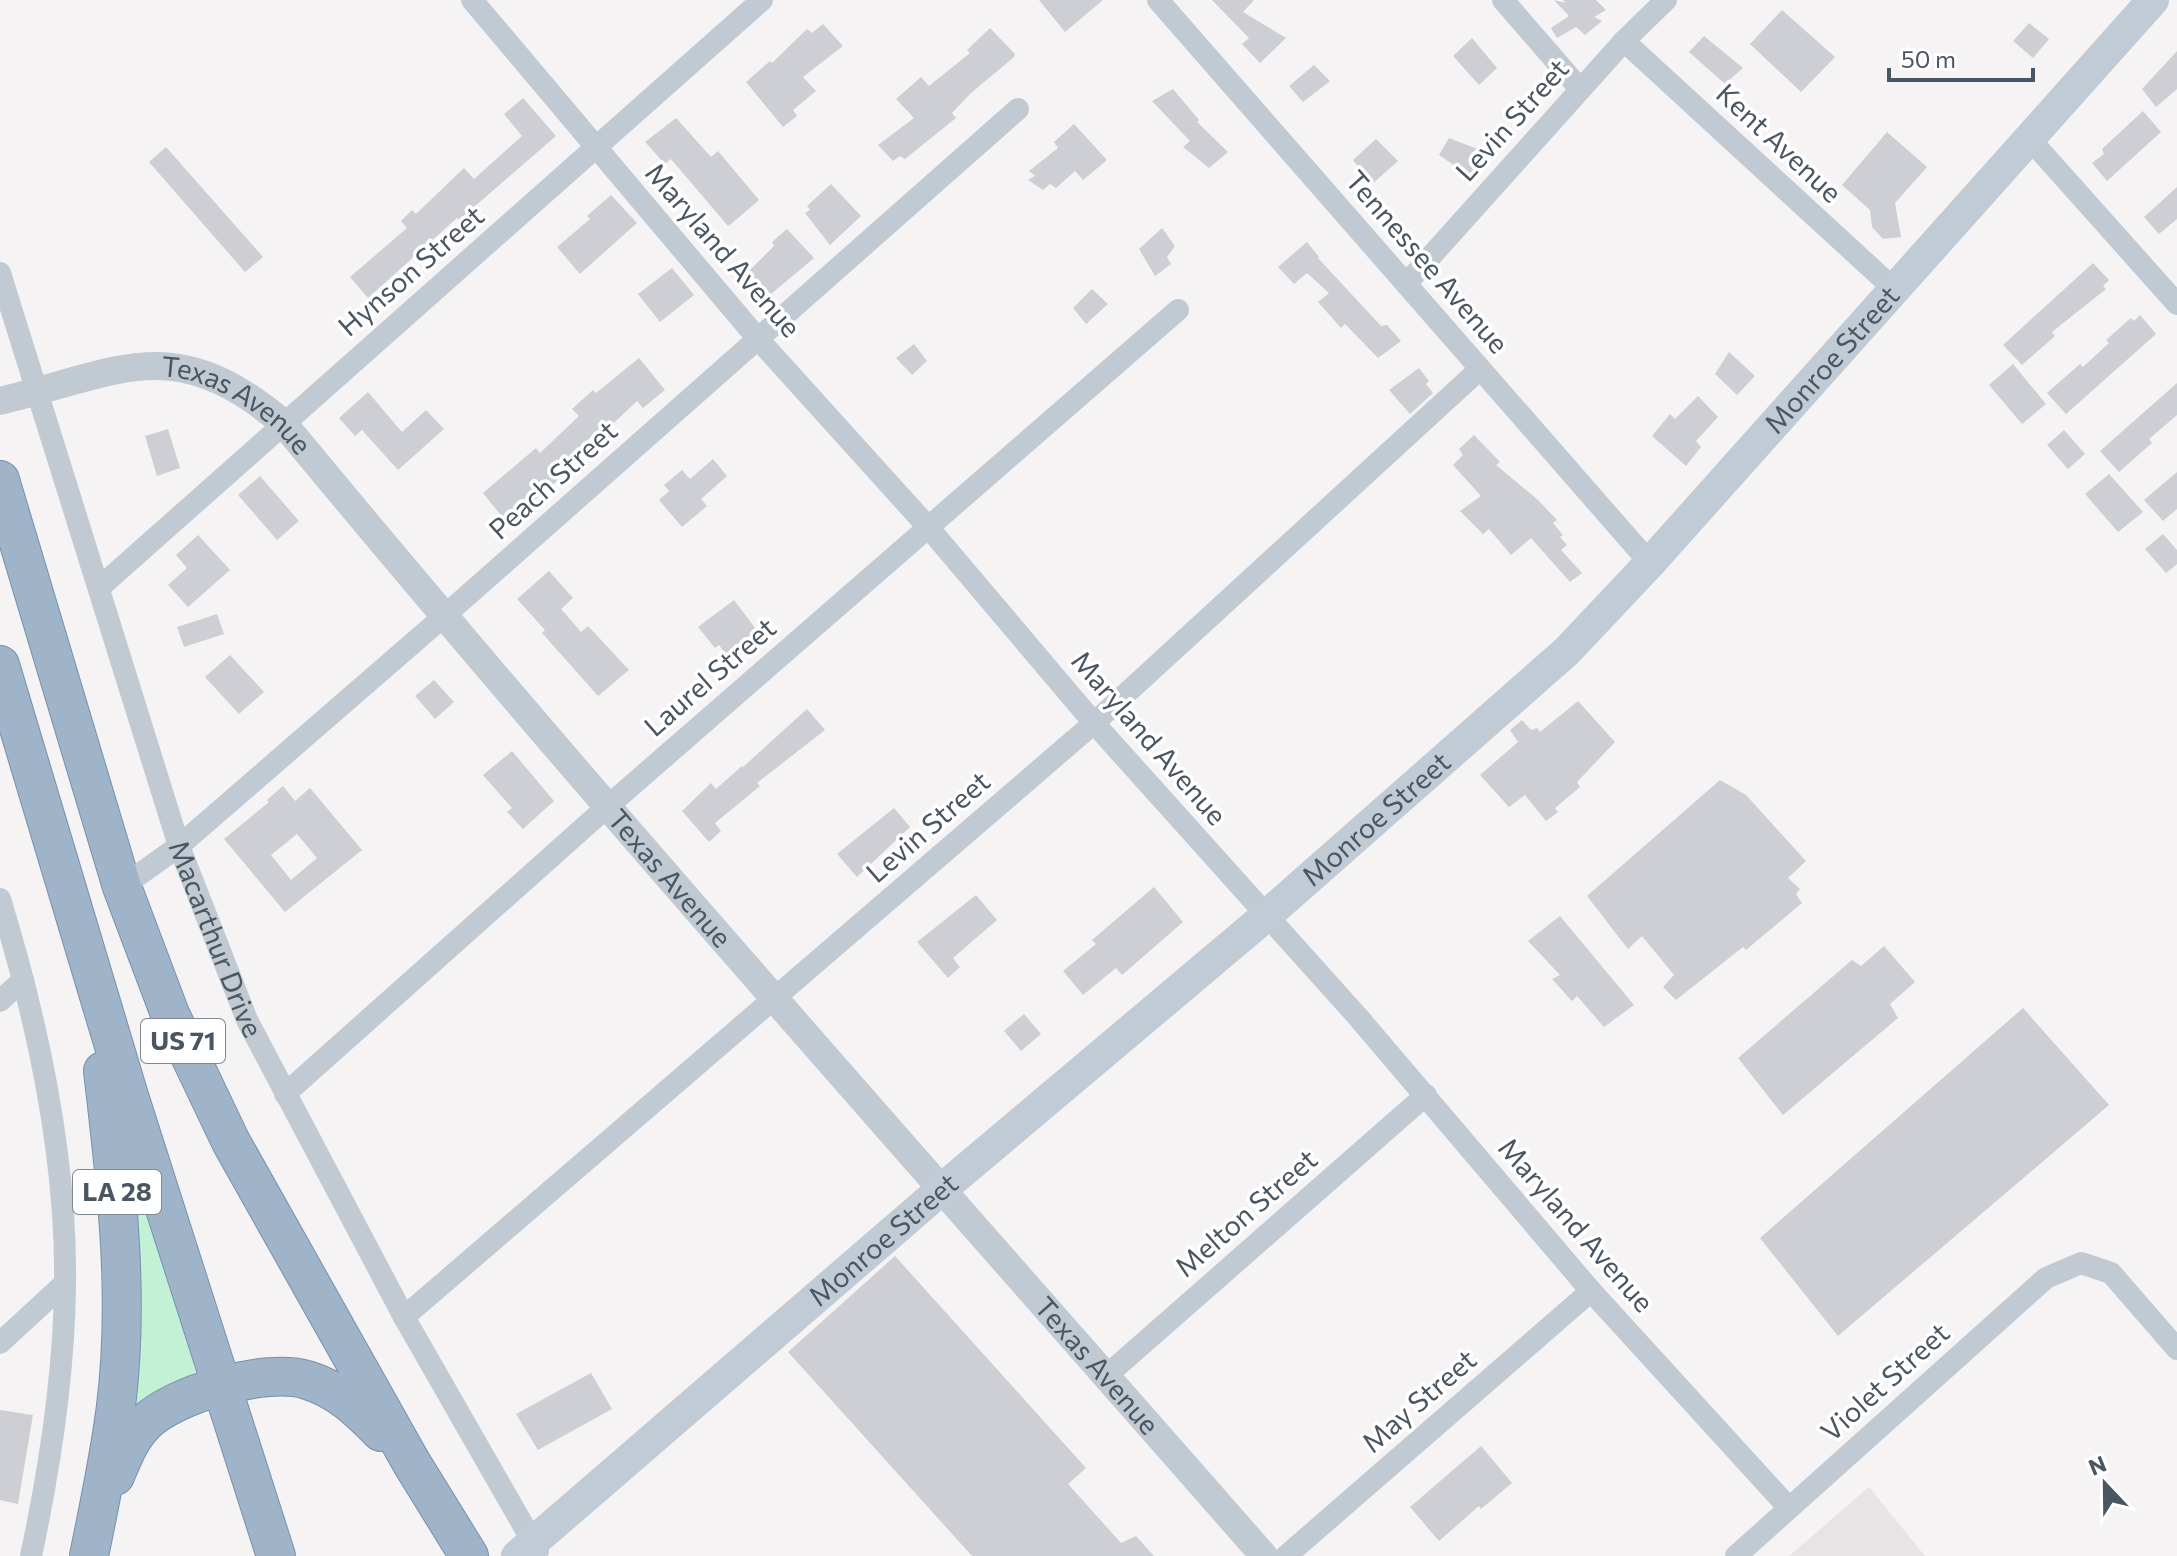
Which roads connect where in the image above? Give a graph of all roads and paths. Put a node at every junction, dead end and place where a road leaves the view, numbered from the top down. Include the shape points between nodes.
1 (472, 0) edge
2 (762, 0) edge
3 (1158, 0) edge
4 (1503, 0) edge
5 (1666, 0) edge
6 (2153, 0) edge
7 (1624, 41) junction
8 (1580, 89) junction
9 (1018, 109) dead end
10 (2029, 138) junction
11 (597, 149) junction
12 (0, 273) edge
13 (1406, 284) junction
14 (1894, 289) junction
15 (2177, 304) edge
16 (1178, 310) dead end
17 (758, 339) junction
18 (1480, 369) junction
19 (38, 391) junction
20 (0, 401) edge
21 (283, 423) junction
22 (0, 480) edge
23 (928, 527) junction
24 (1650, 563) junction
25 (100, 587) junction
26 (443, 617) junction
27 (0, 665) edge
28 (1094, 723) junction
29 (608, 806) junction
30 (179, 846) junction
31 (59, 857) junction
32 (122, 887) junction
33 (0, 899) edge
34 (1266, 916) junction
35 (23, 980) junction
36 (774, 999) junction
37 (0, 1001) edge
38 (285, 1094) junction
39 (1426, 1095) junction
40 (942, 1189) junction
41 (65, 1283) junction
42 (1591, 1291) junction
43 (404, 1317) junction
44 (0, 1343) edge
45 (2177, 1349) edge
46 (1106, 1376) junction
47 (221, 1386) junction
48 (411, 1462) junction
49 (1789, 1508) junction
50 (92, 1543) edge
51 (530, 1551) edge
52 (31, 1556) edge
53 (276, 1556) edge
54 (469, 1556) edge
55 (1264, 1556) edge
56 (1286, 1556) edge
57 (1736, 1556) edge

1 - 11 street, Maryland Avenue
2 - 11 street, Hynson Street
3 - 13 street, Tennessee Avenue
4 - 8 street
5 - 7 street, Levin Street
6 - 10 main road, Monroe Street
7 - 8 street, Levin Street
7 - 14 street, Kent Avenue
8 - 13 street, Levin Street
9 - 17 street, Peach Street
10 - 14 main road, Monroe Street
10 - 15 street
11 - 17 street, Maryland Avenue
11 - 21 street, Hynson Street
12 - 19 street, Macarthur Drive
13 - 18 street, Tennessee Avenue
14 - 24 main road, Monroe Street
16 - 23 street, Laurel Street
17 - 23 street, Maryland Avenue
17 - 26 street, Peach Street
18 - 24 street, Tennessee Avenue
18 - 28 street, Levin Street
19 - 20 street, Texas Avenue
19 - 21 street, Texas Avenue via 122,369 169,365 220,379
19 - 25 street, Macarthur Drive
21 - 25 street, Hynson Street
21 - 26 street, Texas Avenue
22 - 32 highway, US 71
23 - 28 street, Maryland Avenue
23 - 29 street, Laurel Street
24 - 34 main road, Monroe Street via 1567,651
25 - 30 street, Macarthur Drive
26 - 29 street, Texas Avenue
26 - 30 street, Peach Street
27 - 31 highway, US 71
28 - 34 street, Maryland Avenue
28 - 36 street, Levin Street
29 - 36 street, Texas Avenue
29 - 38 street, Laurel Street
30 - 32 street, Peach Street
30 - 38 street, Macarthur Drive via 247,1020
31 - 47 highway, US 71
31 - 50 highway, LA 28 via 101,1054 117,1187 116,1404
32 - 48 highway, US 71 via 170,1014 231,1142
33 - 35 street
34 - 39 street, Maryland Avenue
34 - 40 main road, Monroe Street
35 - 37 street
35 - 41 street via 51,1114
36 - 40 street, Texas Avenue
36 - 43 street, Levin Street
38 - 43 street, Macarthur Drive
39 - 42 street, Maryland Avenue
39 - 46 street, Melton Street
40 - 46 street, Texas Avenue
40 - 51 main road, Monroe Street
41 - 44 street
41 - 52 street via 56,1409
42 - 49 street, Maryland Avenue
42 - 56 street, May Street
43 - 51 street, Macarthur Drive
45 - 49 street, Violet Street via 2111,1273 2081,1263 2046,1278
46 - 55 street, Texas Avenue
47 - 48 highway via 281,1376 328,1388 352,1404
47 - 50 highway via 170,1406 146,1422 127,1447
47 - 53 highway, US 71
48 - 54 highway, US 71
49 - 57 street, Violet Street

